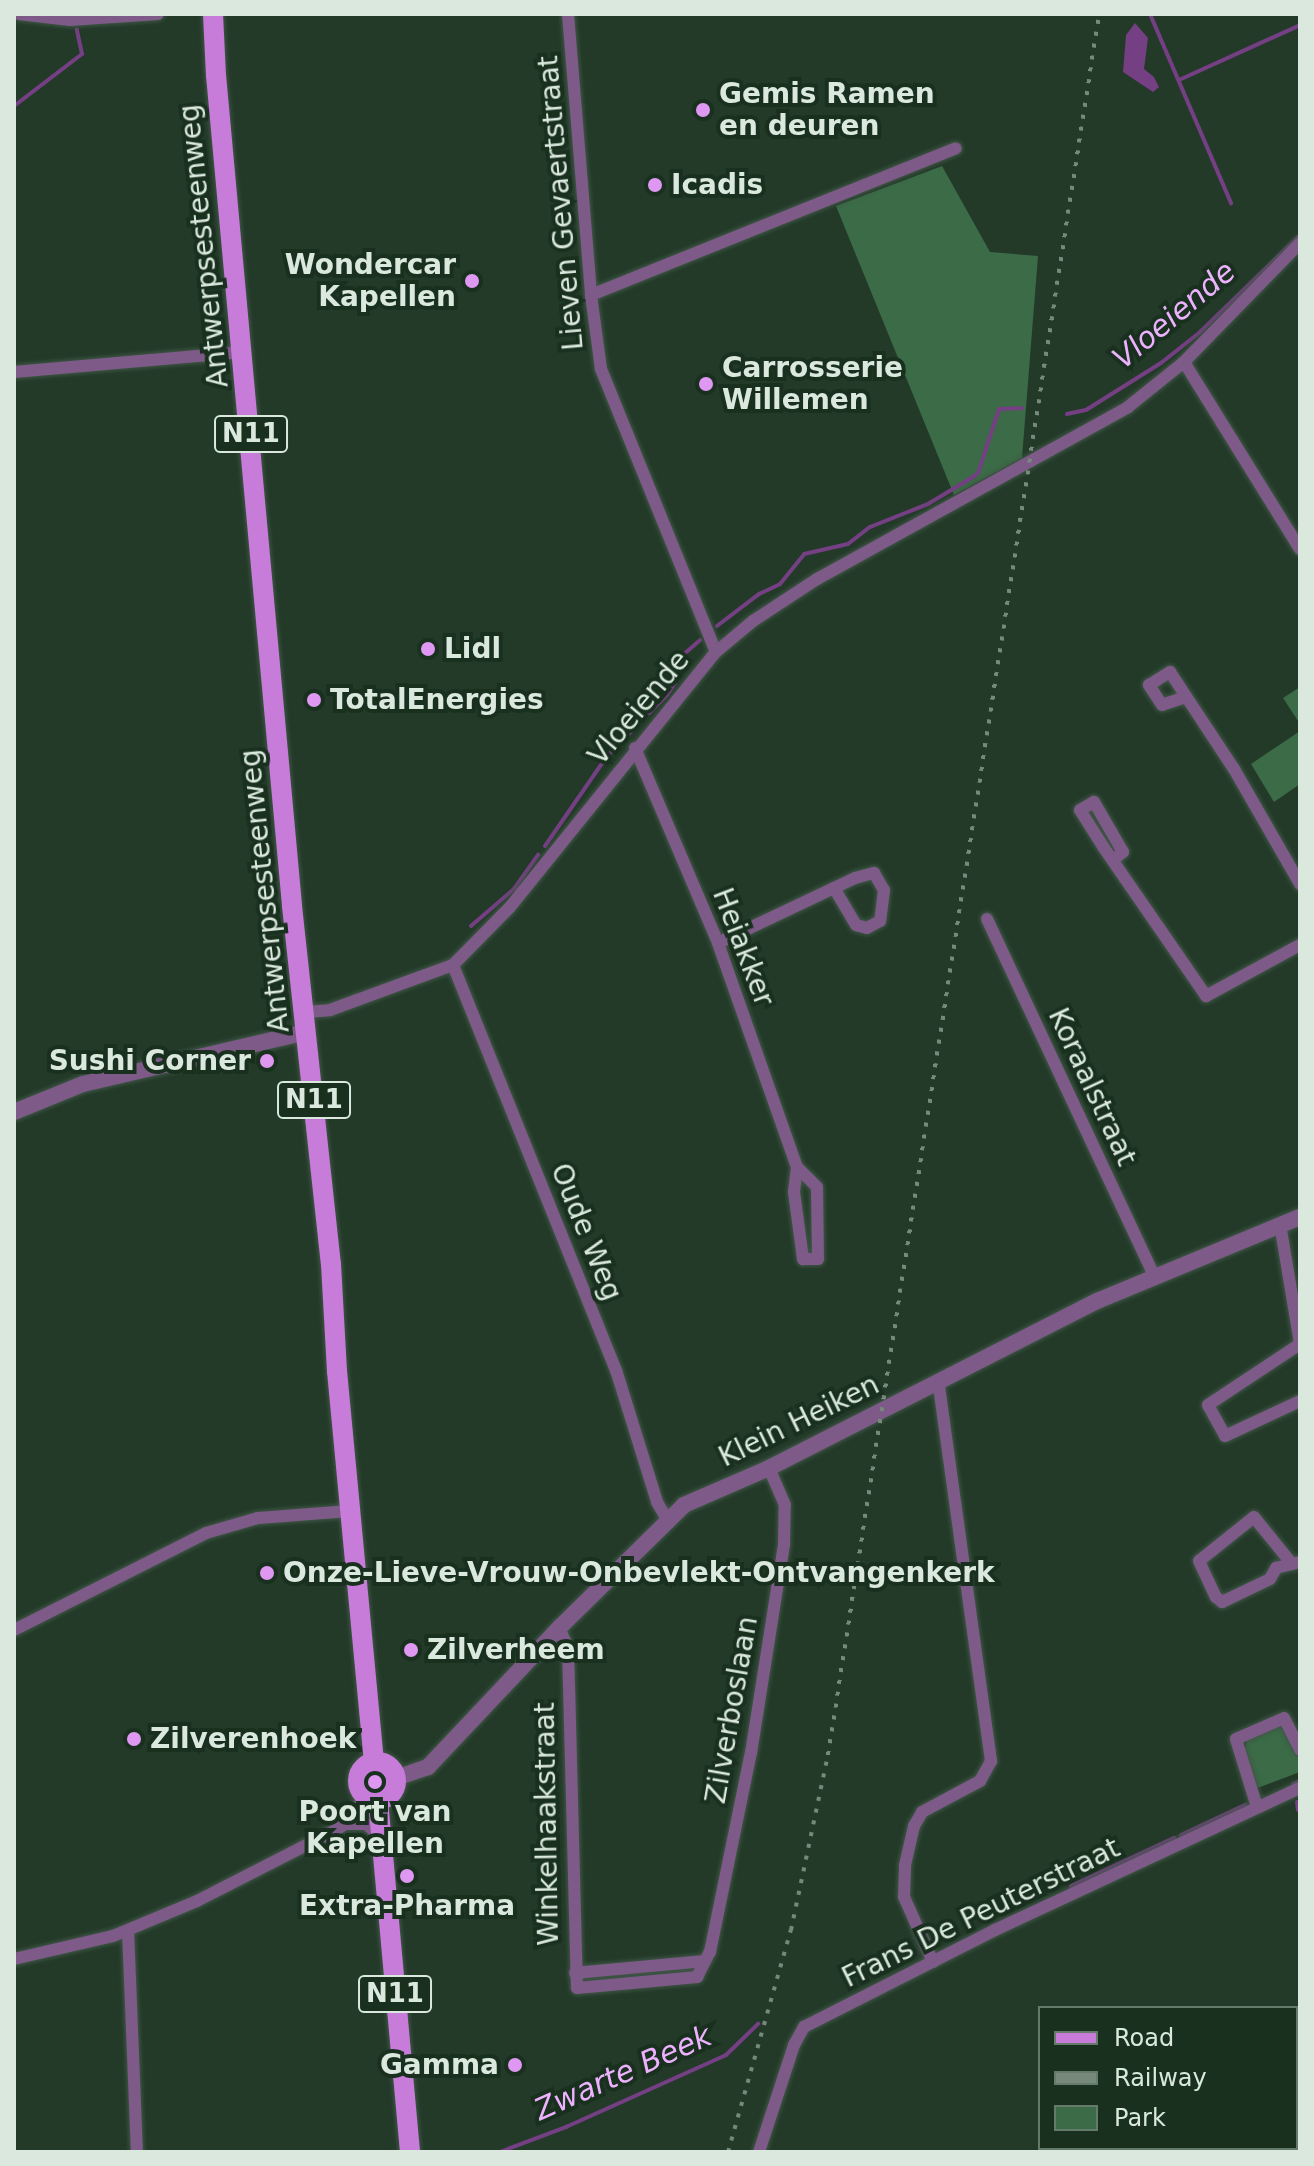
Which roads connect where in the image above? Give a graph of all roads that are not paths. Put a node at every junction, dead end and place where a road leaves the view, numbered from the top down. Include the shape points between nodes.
1 (19, 14) edge
2 (158, 14) edge
3 (213, 14) edge
4 (568, 14) edge
5 (956, 148) dead end
6 (1300, 243) edge
7 (591, 295) junction
8 (243, 352) junction
9 (1184, 362) junction
10 (14, 372) edge
11 (1300, 549) edge
12 (716, 652) junction
13 (1186, 697) dead end
14 (635, 748) junction
15 (1113, 860) dead end
16 (1300, 884) edge
17 (834, 888) junction
18 (987, 919) dead end
19 (718, 943) junction
20 (1300, 945) edge
21 (453, 965) junction
22 (305, 1022) junction
23 (14, 1112) edge
24 (797, 1167) junction
25 (1300, 1217) edge
26 (1280, 1224) junction
27 (1154, 1275) junction
28 (1297, 1302) edge
29 (1300, 1344) edge
30 (938, 1381) junction
31 (1300, 1401) edge
32 (769, 1468) junction
33 (350, 1511) junction
34 (667, 1519) junction
35 (1296, 1563) edge
36 (559, 1628) junction
37 (14, 1630) edge
38 (1300, 1750) edge
39 (374, 1762) junction
40 (396, 1778) junction
41 (1300, 1788) edge
42 (372, 1798) junction
43 (1257, 1807) junction
44 (345, 1824) junction
45 (381, 1837) junction
46 (128, 1930) junction
47 (14, 1959) edge
48 (933, 1962) junction
49 (575, 1973) joint
50 (137, 2152) edge
51 (410, 2152) edge
52 (759, 2152) edge

1 - 2 street via 70,20
3 - 8 main road, Antwerpsesteenweg / N11
4 - 7 street, Lieven Gevaertstraat
5 - 7 street
6 - 9 street, Vloeiende
7 - 12 street, Lieven Gevaertstraat via 601,369
8 - 10 street
8 - 22 main road, Antwerpsesteenweg / N11
9 - 11 street
9 - 12 street, Vloeiende via 1128,407 817,579
12 - 14 street, Vloeiende
13 - 16 street
14 - 19 street, Heiakker
14 - 21 street, Vloeiende via 510,907
15 - 20 street via 1206,996
17 - 17 street via 874,873 884,890 880,921 867,928 856,925
17 - 19 street
18 - 27 street, Koraalstraat
19 - 24 street, Heiakker
21 - 22 street, Vloeiende
21 - 34 street, Oude Weg via 616,1370
22 - 23 street via 83,1084
22 - 33 main road, Antwerpsesteenweg / N11
24 - 24 street, Heiakker via 799,1248 803,1259 818,1259 817,1187
25 - 26 street, Klein Heiken
26 - 27 street, Klein Heiken
26 - 28 street
27 - 30 street, Klein Heiken
28 - 29 street
29 - 31 street via 1208,1405 1225,1436
30 - 32 street, Klein Heiken
30 - 48 street via 991,1761 980,1781 922,1812 914,1826 904,1897
32 - 34 street, Klein Heiken via 707,1493
32 - 49 street, Zilverboslaan via 785,1505 784,1544 755,1731 710,1952 704,1961
33 - 37 street via 258,1518 206,1533
33 - 39 main road, Antwerpsesteenweg / N11
34 - 36 street, Klein Heiken
35 - 35 street via 1276,1568 1270,1579 1222,1602 1199,1561 1254,1517
36 - 40 street, Klein Heiken via 428,1767
36 - 49 street, Winkelhaakstraat via 568,1647
38 - 43 street via 1284,1718 1236,1739
39 - 40 main road via 390,1767
39 - 42 main road, N11 via 358,1776 359,1787
40 - 42 main road via 394,1790
41 - 43 street, Frans De Peuterstraat
42 - 44 street
42 - 45 main road, N11
43 - 48 street, Frans De Peuterstraat
44 - 45 street via 366,1824
44 - 46 street via 197,1901
45 - 51 main road, N11
46 - 47 street
46 - 50 street
48 - 52 street, Frans De Peuterstraat via 804,2027

